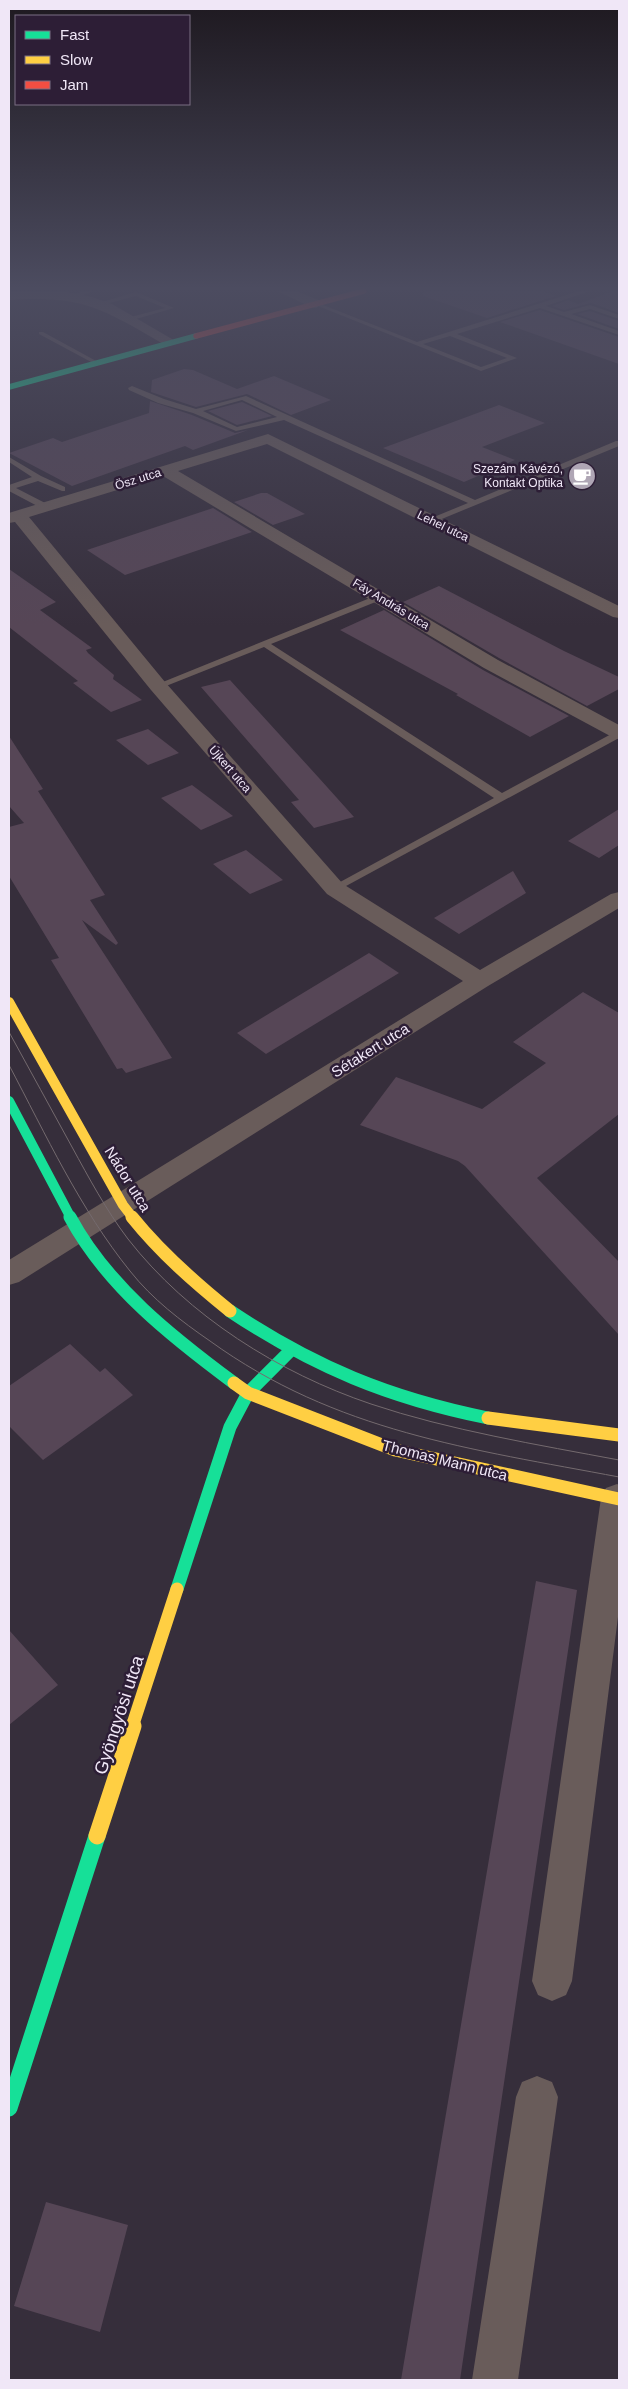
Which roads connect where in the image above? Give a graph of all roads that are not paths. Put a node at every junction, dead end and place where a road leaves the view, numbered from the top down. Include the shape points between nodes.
1 (169, 402) edge
2 (227, 402) edge
3 (253, 402) edge
4 (196, 411) junction
5 (285, 417) junction
6 (268, 439) joint
7 (619, 443) edge
8 (9, 459) edge
9 (166, 471) junction
10 (38, 478) junction
11 (9, 488) edge
12 (62, 489) dead end
13 (475, 503) junction
14 (46, 506) junction
15 (13, 517) edge
16 (432, 521) junction
17 (380, 597) junction
18 (619, 613) edge
19 (264, 643) junction
20 (158, 686) junction
21 (619, 733) edge
22 (502, 798) junction
23 (335, 889) junction
24 (619, 899) edge
25 (480, 981) junction
26 (9, 1002) edge
27 (9, 1100) edge
28 (122, 1204) junction
29 (78, 1232) junction
30 (9, 1274) edge
31 (291, 1350) junction
32 (248, 1392) junction
33 (619, 1435) edge
34 (618, 1498) edge
35 (552, 1981) dead end
36 (537, 2097) dead end
37 (9, 2108) edge
38 (495, 2380) edge

1 - 4 lane
2 - 4 lane
3 - 5 lane
4 - 5 lane via 236,430
5 - 13 lane
6 - 9 street, Ösz utca
6 - 16 street, Lehel utca
7 - 13 lane
8 - 10 lane
9 - 14 street, Ösz utca
9 - 17 street, Fáy András utca
10 - 11 lane
10 - 12 lane
11 - 14 lane
13 - 16 lane
14 - 15 street, Ösz utca
15 - 20 street, Újkert utca
16 - 18 street, Lehel utca
17 - 19 lane
17 - 21 street, Fáy András utca via 491,664
19 - 20 lane
19 - 22 lane
20 - 23 street, Újkert utca
21 - 22 lane
22 - 23 lane
23 - 25 street, Újkert utca
24 - 25 street, Sétakert utca
25 - 28 street, Sétakert utca
26 - 28 street, Nádor utca
27 - 29 street
28 - 29 street
28 - 31 street, Nádor utca via 164,1257 216,1301
29 - 30 street
29 - 32 street via 116,1281 170,1334
31 - 32 street, Gyöngyösi utca
31 - 33 street via 368,1386 417,1403 515,1422
32 - 34 street, Thomas Mann utca via 395,1450 559,1488
32 - 37 street, Gyöngyösi utca via 230,1427
34 - 35 street
36 - 38 street

